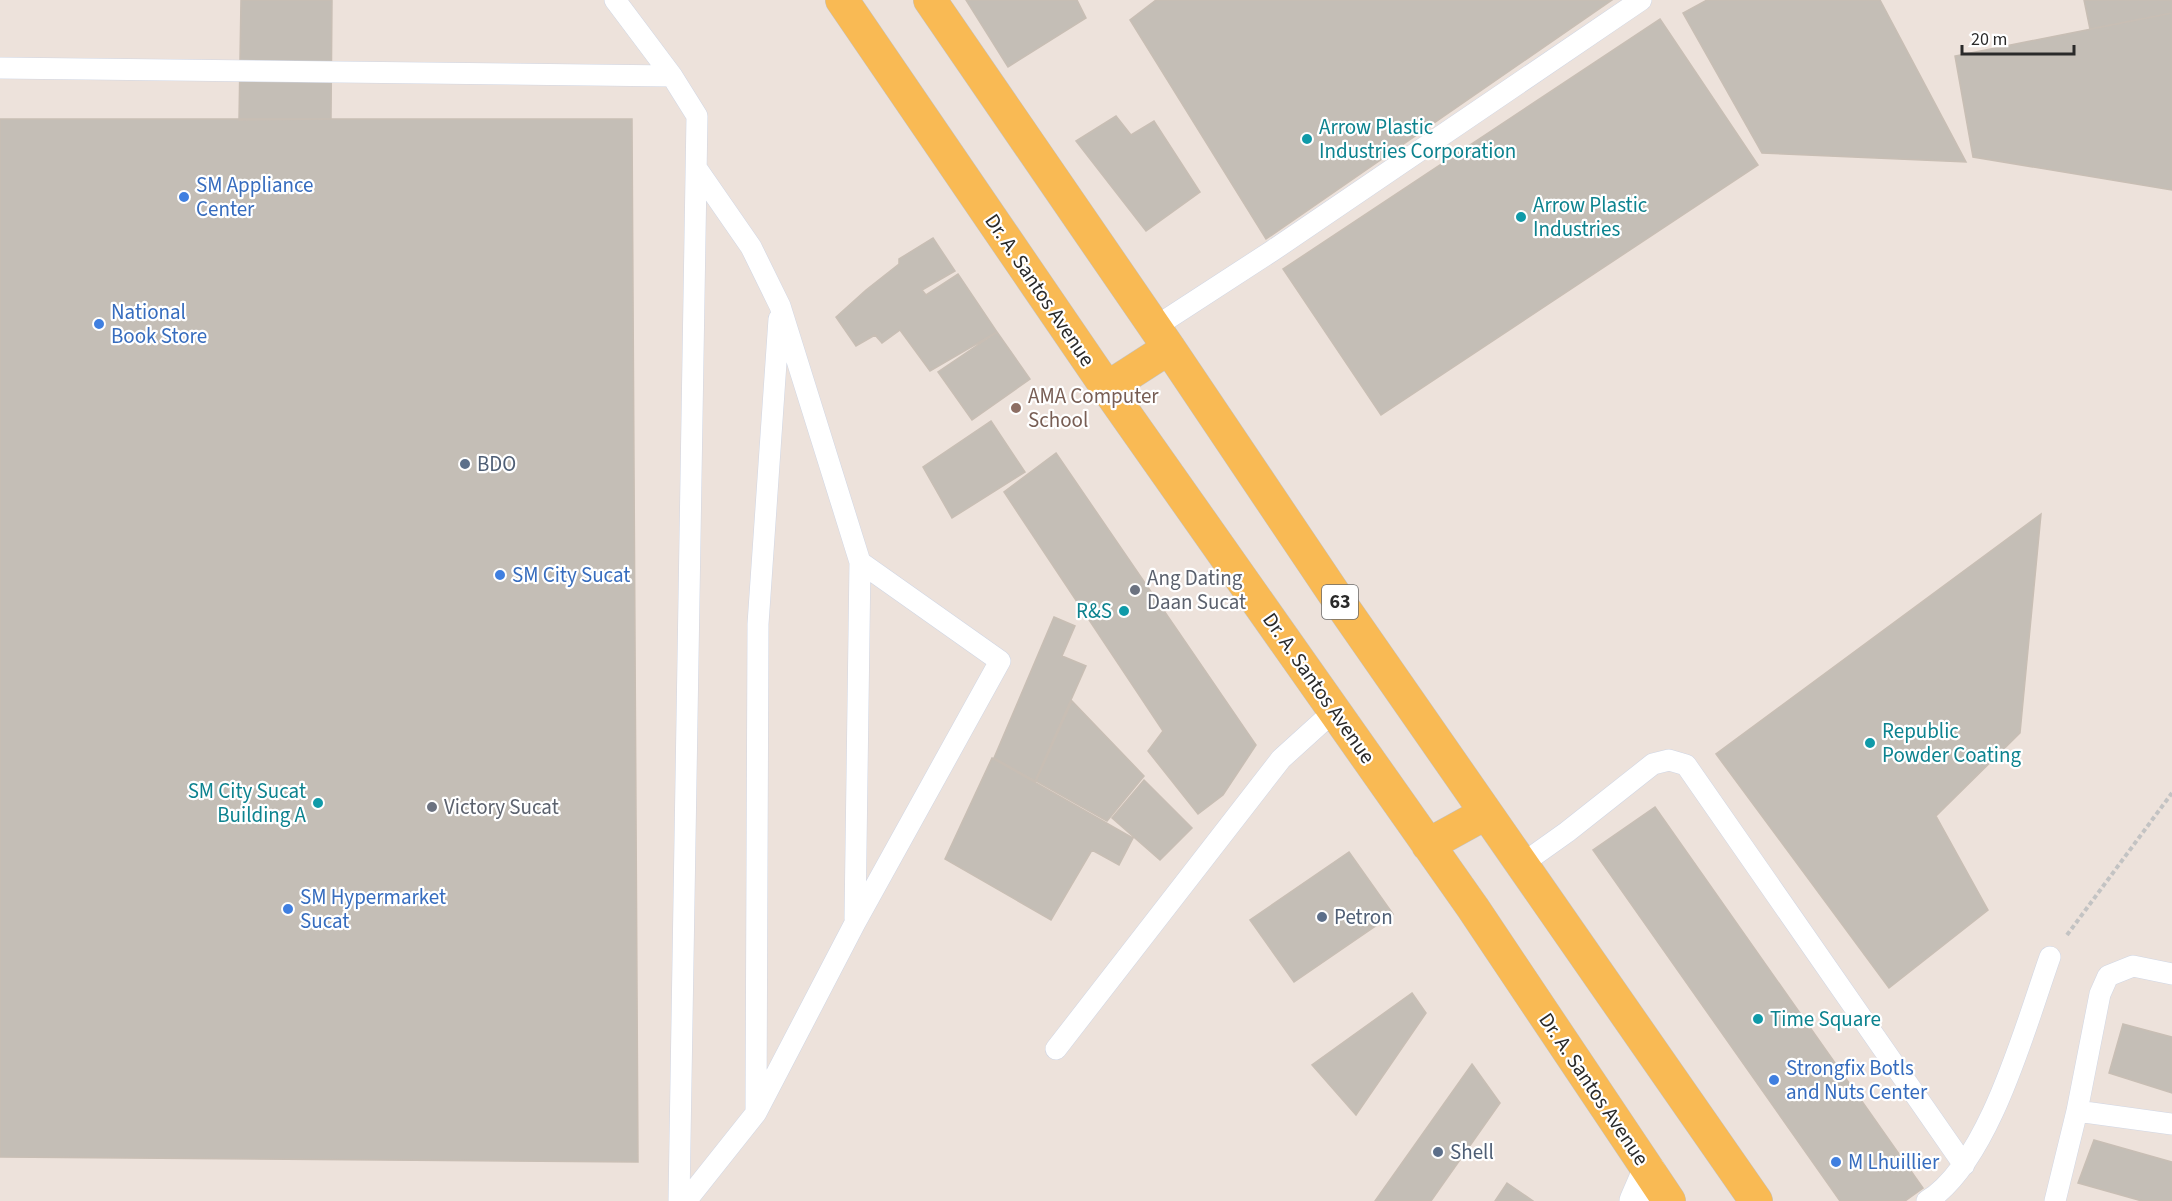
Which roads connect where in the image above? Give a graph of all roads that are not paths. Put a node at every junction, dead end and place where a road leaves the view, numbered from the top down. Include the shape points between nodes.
1 (615, 0) edge
2 (842, 0) edge
3 (930, 0) edge
4 (1641, 0) edge
5 (0, 68) edge
6 (672, 76) junction
7 (697, 169) junction
8 (780, 306) junction
9 (1162, 338) junction
10 (1107, 388) junction
11 (860, 562) junction
12 (1334, 711) junction
13 (1485, 813) junction
14 (1428, 845) junction
15 (1521, 864) junction
16 (855, 923) junction
17 (2050, 957) road end
18 (2172, 974) edge
19 (1056, 1049) dead end
20 (2077, 1112) junction
21 (756, 1113) junction
22 (2172, 1124) edge
23 (1964, 1165) junction
24 (1649, 1171) junction
25 (678, 1201) edge
26 (686, 1201) edge
27 (1636, 1201) edge
28 (1669, 1201) edge
29 (1756, 1201) edge
30 (1927, 1201) edge
31 (2055, 1201) edge

1 - 6 lane
2 - 10 main road, Dr. A. Santos Avenue
3 - 9 main road, 63
4 - 9 lane via 1272,251
5 - 6 lane
6 - 7 lane via 697,116
7 - 8 lane via 751,247
7 - 25 lane
8 - 11 lane
8 - 21 lane via 758,624
9 - 10 main road
9 - 13 main road, 63
10 - 12 main road, Dr. A. Santos Avenue
11 - 16 lane
11 - 16 lane via 1000,661
12 - 14 main road, Dr. A. Santos Avenue
12 - 19 lane via 1281,759
13 - 14 main road
13 - 15 main road, 63
14 - 24 main road, Dr. A. Santos Avenue
15 - 23 lane via 1653,764 1669,760 1686,765
15 - 29 main road, 63
16 - 21 lane
17 - 23 lane via 1996,1106
18 - 20 lane via 2133,966 2108,976 2100,994
20 - 22 lane
20 - 31 lane
21 - 26 lane
23 - 30 lane
24 - 27 street
24 - 28 main road, Dr. A. Santos Avenue

